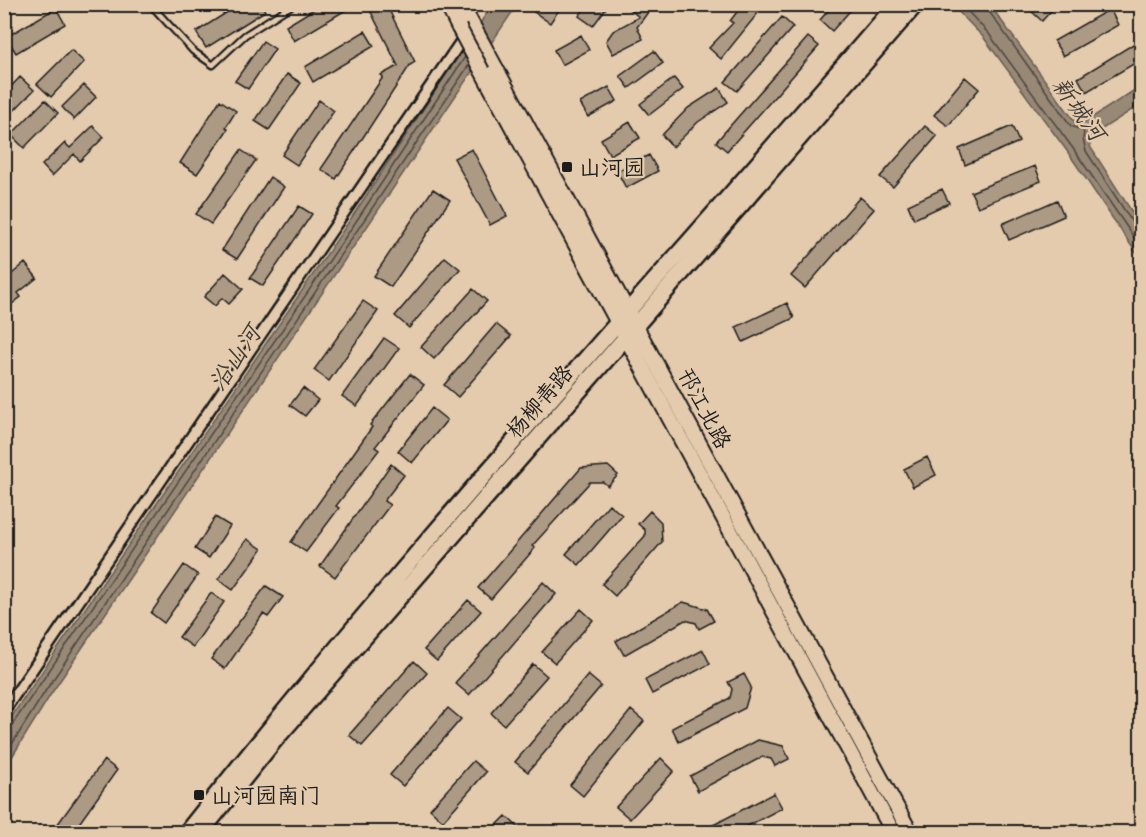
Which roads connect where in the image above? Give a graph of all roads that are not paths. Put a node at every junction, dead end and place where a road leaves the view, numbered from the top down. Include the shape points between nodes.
1 (150, 4) edge
2 (294, 4) edge
3 (447, 4) edge
4 (897, 4) edge
5 (916, 4) edge
6 (465, 18) edge
7 (627, 323) junction
8 (4, 711) edge
9 (187, 832) edge
10 (201, 832) edge
11 (893, 832) edge
12 (910, 832) edge

1 - 2 lane via 193,51 213,65 245,35
3 - 6 main road, 邗江北路
4 - 7 main road, 杨柳青路
5 - 7 main road, 杨柳青路
6 - 7 main road, 邗江北路
6 - 7 main road, 邗江北路, bridge via 482,71
6 - 8 street
7 - 9 main road, 杨柳青路 via 266,733
7 - 10 main road, 杨柳青路
7 - 11 main road, 邗江北路
7 - 12 main road, 邗江北路

